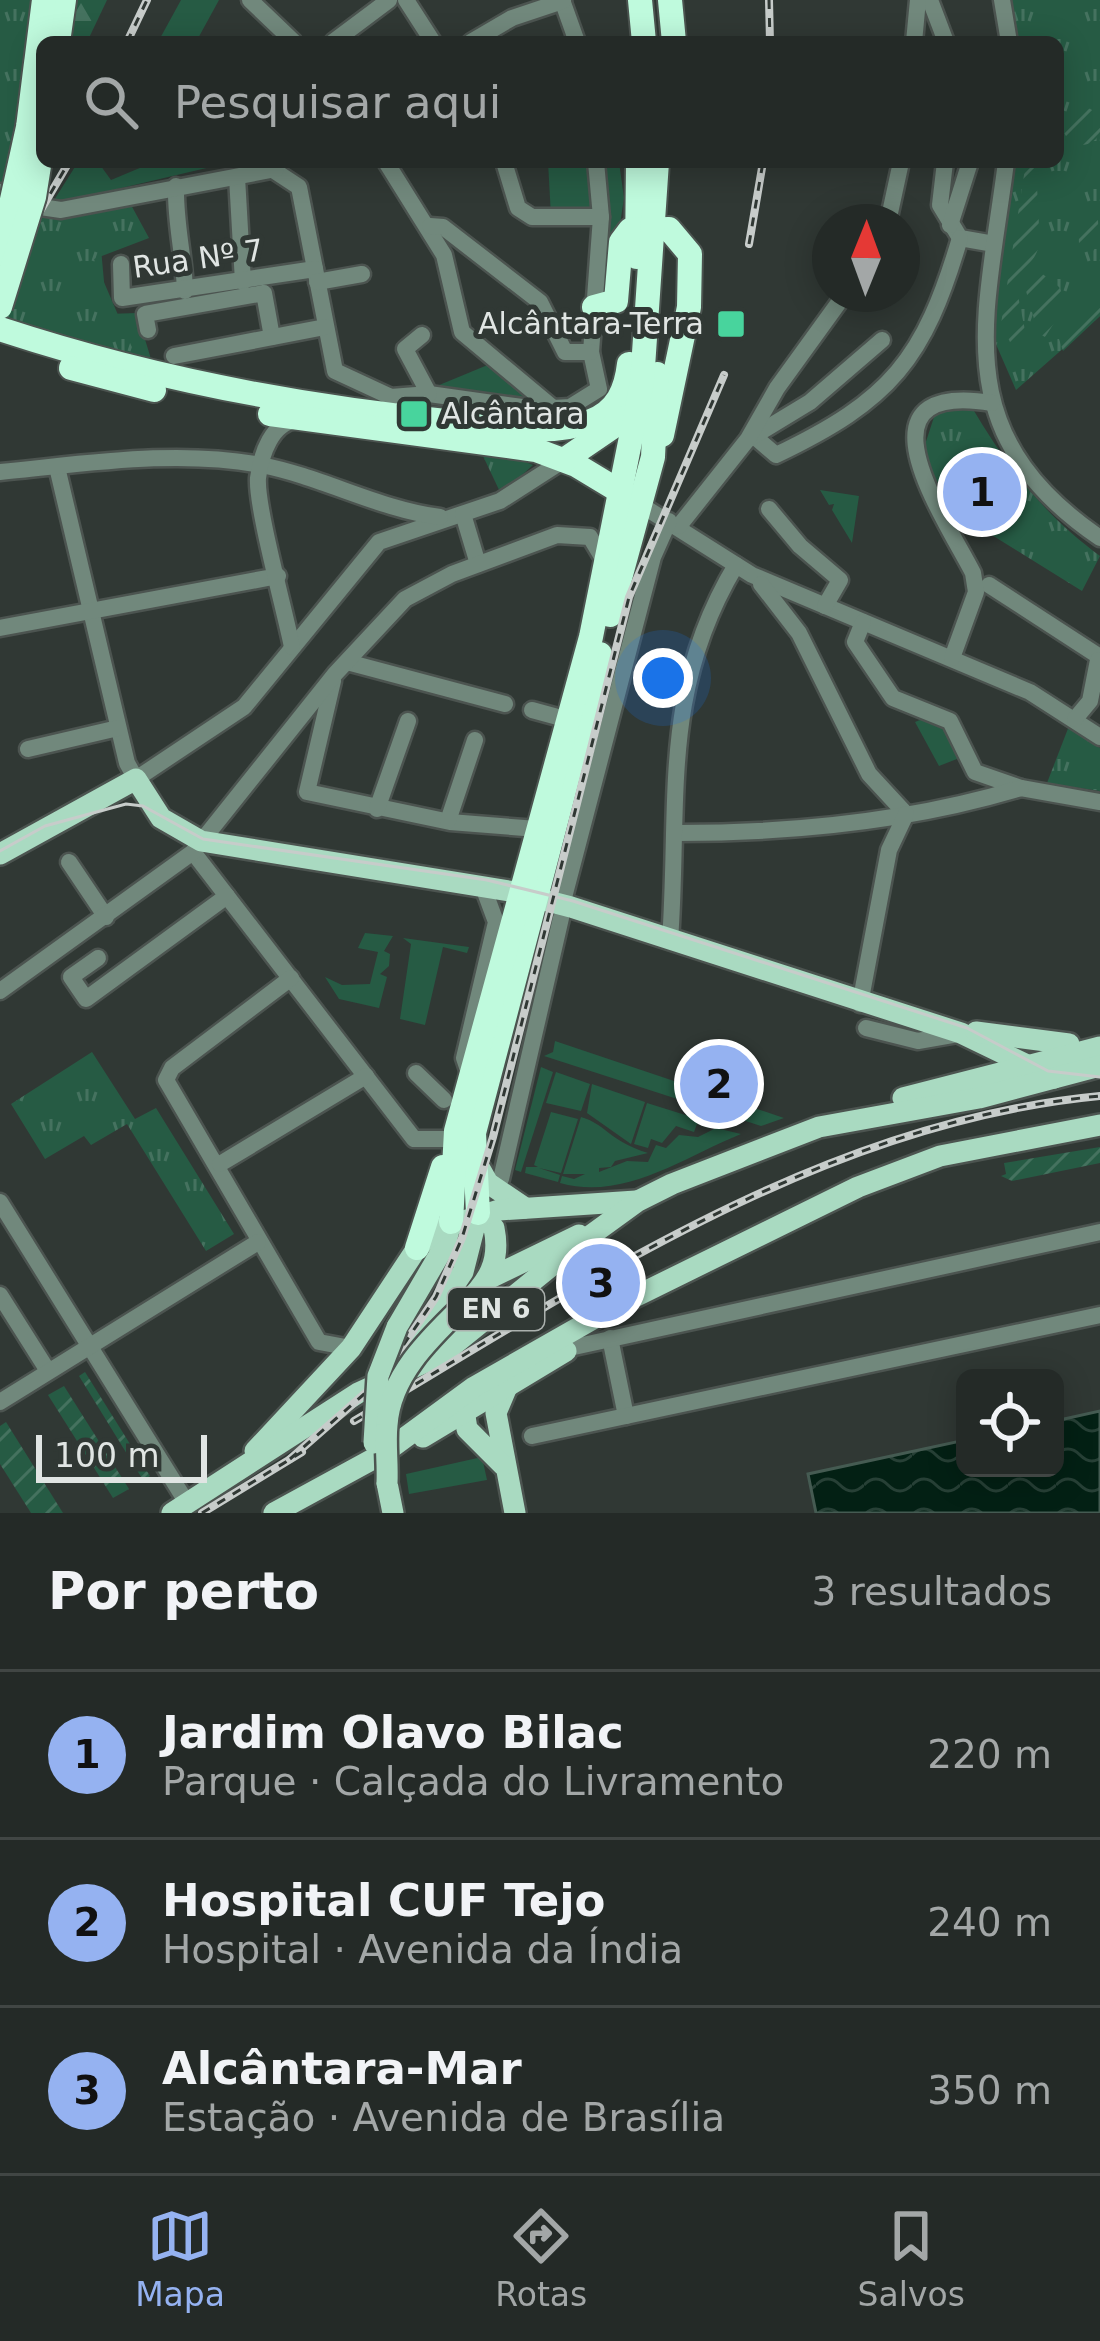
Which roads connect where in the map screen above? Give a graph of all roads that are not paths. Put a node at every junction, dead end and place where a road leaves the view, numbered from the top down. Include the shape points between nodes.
1 (44, 0) edge
2 (64, 0) edge
3 (250, 0) edge
4 (389, 0) edge
5 (406, 0) edge
6 (640, 0) edge
7 (655, 0) edge
8 (670, 0) edge
9 (918, 0) edge
10 (930, 0) edge
11 (1002, 0) edge
12 (562, 1) edge
13 (42, 36) edge
14 (59, 36) edge
15 (288, 36) edge
16 (341, 36) edge
17 (429, 36) edge
18 (481, 36) edge
19 (575, 36) edge
20 (643, 36) edge
21 (658, 36) edge
22 (673, 36) edge
23 (915, 36) edge
24 (944, 36) edge
25 (1008, 36) edge
26 (35, 137) edge
27 (261, 168) edge
28 (273, 168) edge
29 (390, 168) edge
30 (506, 168) edge
31 (597, 168) edge
32 (639, 168) edge
33 (656, 168) edge
34 (672, 168) edge
35 (901, 168) edge
36 (944, 168) edge
37 (963, 168) edge
38 (968, 168) edge
39 (1005, 168) edge
40 (237, 177) junction
41 (963, 185) junction
42 (176, 186) junction
43 (0, 192) edge
44 (892, 204) edge
45 (602, 218) junction
46 (430, 226) junction
47 (955, 231) junction
48 (648, 239) junction
49 (994, 244) junction
50 (0, 254) edge
51 (122, 263) dead end
52 (362, 274) dead end
53 (316, 275) junction
54 (243, 282) junction
55 (185, 291) junction
56 (594, 307) junction
57 (0, 308) edge
58 (920, 311) edge
59 (832, 312) edge
60 (934, 315) junction
61 (325, 327) junction
62 (0, 329) edge
63 (148, 330) dead end
64 (422, 335) dead end
65 (272, 337) junction
66 (883, 340) dead end
67 (0, 347) edge
68 (592, 352) junction
69 (174, 356) dead end
70 (778, 388) junction
71 (429, 394) junction
72 (992, 403) junction
73 (553, 408) junction
74 (636, 409) junction
75 (799, 409) junction
76 (298, 420) junction
77 (752, 438) junction
78 (564, 460) junction
79 (263, 466) junction
80 (57, 467) junction
81 (0, 472) edge
82 (630, 498) junction
83 (770, 509) dead end
84 (459, 515) junction
85 (674, 524) junction
86 (1100, 538) edge
87 (605, 563) junction
88 (478, 564) junction
89 (744, 570) junction
90 (278, 576) junction
91 (989, 585) dead end
92 (825, 606) junction
93 (90, 611) junction
94 (863, 622) junction
95 (0, 628) edge
96 (292, 647) junction
97 (952, 658) junction
98 (1099, 658) edge
99 (341, 668) junction
100 (1095, 699) edge
101 (505, 704) dead end
102 (532, 710) dead end
103 (1070, 715) junction
104 (565, 718) junction
105 (408, 722) dead end
106 (118, 728) junction
107 (1100, 737) edge
108 (475, 740) dead end
109 (28, 749) dead end
110 (136, 779) junction
111 (1028, 789) junction
112 (1100, 802) edge
113 (377, 809) junction
114 (906, 814) junction
115 (448, 821) junction
116 (537, 829) junction
117 (679, 833) junction
118 (197, 847) junction
119 (0, 854) edge
120 (68, 862) dead end
121 (483, 887) junction
122 (227, 896) junction
123 (546, 904) junction
124 (106, 916) junction
125 (81, 934) junction
126 (670, 940) junction
127 (98, 958) junction
128 (291, 978) junction
129 (112, 980) junction
130 (0, 991) edge
131 (860, 1004) junction
132 (866, 1028) dead end
133 (952, 1031) junction
134 (1100, 1046) edge
135 (1021, 1066) junction
136 (1100, 1066) edge
137 (416, 1073) dead end
138 (366, 1076) junction
139 (470, 1076) junction
140 (1054, 1078) junction
141 (944, 1087) junction
142 (444, 1100) dead end
143 (868, 1114) junction
144 (1100, 1125) edge
145 (460, 1141) junction
146 (220, 1164) dead end
147 (501, 1179) dead end
148 (638, 1201) junction
149 (0, 1202) edge
150 (525, 1208) junction
151 (478, 1213) junction
152 (451, 1222) junction
153 (608, 1226) junction
154 (1100, 1232) edge
155 (258, 1242) junction
156 (417, 1248) junction
157 (488, 1280) junction
158 (656, 1290) junction
159 (0, 1295) edge
160 (1100, 1316) edge
161 (610, 1338) junction
162 (89, 1345) junction
163 (354, 1345) junction
164 (574, 1347) junction
165 (48, 1371) junction
166 (376, 1383) junction
167 (507, 1387) junction
168 (0, 1402) edge
169 (468, 1404) junction
170 (626, 1416) junction
171 (532, 1436) dead end
172 (490, 1437) junction
173 (407, 1447) junction
174 (384, 1453) junction
175 (229, 1477) junction
176 (387, 1483) junction
177 (179, 1508) edge
178 (274, 1513) edge
179 (393, 1513) edge
180 (515, 1513) edge

1 - 13 highway
2 - 14 highway
3 - 15 street
4 - 16 street
5 - 17 street
6 - 20 highway
7 - 21 highway
8 - 22 highway
9 - 23 street
10 - 24 street
11 - 25 street
12 - 18 street
12 - 19 street
26 - 50 highway, bridge
26 - 57 highway, bridge via 34,197
27 - 40 street
28 - 53 street via 299,188
29 - 46 street
30 - 45 street via 518,208 532,217
31 - 45 street
32 - 48 highway
33 - 48 highway
34 - 48 highway
35 - 44 street
36 - 47 street via 940,205
37 - 41 street
38 - 41 street
39 - 49 street
40 - 42 street
40 - 54 street
41 - 47 street
42 - 43 street via 61,210
42 - 55 street
45 - 56 street
46 - 68 street via 443,227 540,302 565,352
46 - 73 street via 462,332
47 - 49 street
47 - 60 street
48 - 56 highway via 616,301
48 - 62 highway via 624,390 604,414 558,428 299,404 177,380
48 - 74 highway
48 - 82 highway via 690,254 693,274 674,396
49 - 72 street via 983,312
51 - 55 street, Rua Nº 7 via 122,298
52 - 53 street, Rua Nº 7
53 - 54 street, Rua Nº 7
53 - 61 street
54 - 55 street, Rua Nº 7
56 - 68 street
58 - 60 street
59 - 70 street
60 - 77 street via 910,359 873,400 776,455
61 - 65 street
61 - 71 street via 335,370 345,378 391,397
63 - 65 street via 145,314 264,293
64 - 71 street via 405,349
65 - 69 street
66 - 75 street
67 - 76 highway
68 - 73 street via 601,383 596,394
70 - 75 street
70 - 77 street
71 - 73 street
72 - 86 street via 1019,464
72 - 97 street via 959,398 936,406 914,430 913,454 973,573 976,592
74 - 78 highway
74 - 82 highway
75 - 77 street
76 - 78 highway via 499,444
76 - 79 street via 279,424
77 - 85 street
78 - 82 highway
78 - 84 street via 512,496
79 - 80 street via 172,458
79 - 84 street via 401,512
79 - 90 street via 258,478
80 - 81 street
80 - 93 street
82 - 85 street
82 - 87 highway
82 - 123 highway
83 - 92 street via 840,580
84 - 88 street
84 - 96 street via 370,549
85 - 89 street
85 - 123 street via 653,557
87 - 88 street via 596,543 574,533
87 - 104 highway
88 - 99 street via 410,596
89 - 92 street
89 - 114 street via 799,633 868,774
89 - 117 street via 703,626 685,685
90 - 93 street
90 - 96 street
91 - 98 street
92 - 94 street
93 - 95 street
93 - 106 street
94 - 97 street
94 - 111 street via 855,642 893,698 950,721 975,772
96 - 110 street via 244,707
97 - 103 street
98 - 100 street
99 - 101 street
99 - 113 street via 307,793
99 - 118 street
100 - 103 street
102 - 104 street
103 - 107 street
104 - 116 highway
105 - 113 street
106 - 109 street
106 - 110 street
108 - 115 street
110 - 118 main road via 154,814
110 - 119 main road
111 - 112 street
111 - 114 street
113 - 115 street
114 - 117 street via 756,833
114 - 131 street via 889,850
115 - 116 street
116 - 123 highway
117 - 126 street
118 - 121 main road
118 - 122 street
118 - 124 street
120 - 124 street
121 - 123 main road
121 - 139 street via 497,917 464,1058
122 - 128 street
122 - 129 street
123 - 126 main road
123 - 139 highway
123 - 145 highway
123 - 147 street
124 - 125 street
125 - 127 street
125 - 130 street
126 - 131 main road
127 - 129 street
127 - 129 street via 70,977 86,999
128 - 138 street
128 - 155 street via 166,1076
131 - 133 main road
132 - 133 street via 918,1042
133 - 134 main road
133 - 135 main road
133 - 141 main road via 970,1057 968,1070
134 - 135 main road, EN 6
135 - 140 main road
135 - 141 main road, EN 6
136 - 140 main road
137 - 142 street
138 - 145 street via 414,1139
138 - 146 street
139 - 145 highway
140 - 143 main road, EN 6 via 979,1099
141 - 143 main road, EN 6
143 - 148 main road, EN 6 via 759,1147
144 - 158 main road via 898,1169
145 - 150 main road via 488,1183
145 - 151 highway
145 - 152 highway
145 - 156 highway
148 - 150 main road, EN 6
148 - 153 main road, EN 6
149 - 162 street
150 - 151 main road, EN 6
151 - 152 main road, EN 6
151 - 157 main road via 497,1244
151 - 166 main road via 463,1272 409,1354
152 - 156 main road, EN 6
152 - 176 main road, bridge via 381,1365 376,1461
153 - 157 main road
153 - 166 main road, EN 6 via 441,1355
154 - 161 street
155 - 162 street
155 - 163 street via 319,1342
156 - 163 main road, EN 6
157 - 176 main road, bridge via 418,1353 394,1394
158 - 164 main road
158 - 169 main road via 616,1306
159 - 165 street
160 - 170 street
161 - 164 street
161 - 170 street
162 - 165 street
162 - 177 street
163 - 166 main road
163 - 175 main road, EN 6
164 - 167 main road
165 - 168 street
166 - 175 main road, EN 6
167 - 169 main road
167 - 172 main road
169 - 172 main road
169 - 173 main road
169 - 174 main road via 436,1413
170 - 171 street
172 - 173 main road
172 - 180 main road
173 - 174 main road
174 - 178 main road
175 - 177 main road, EN 6
176 - 179 main road

